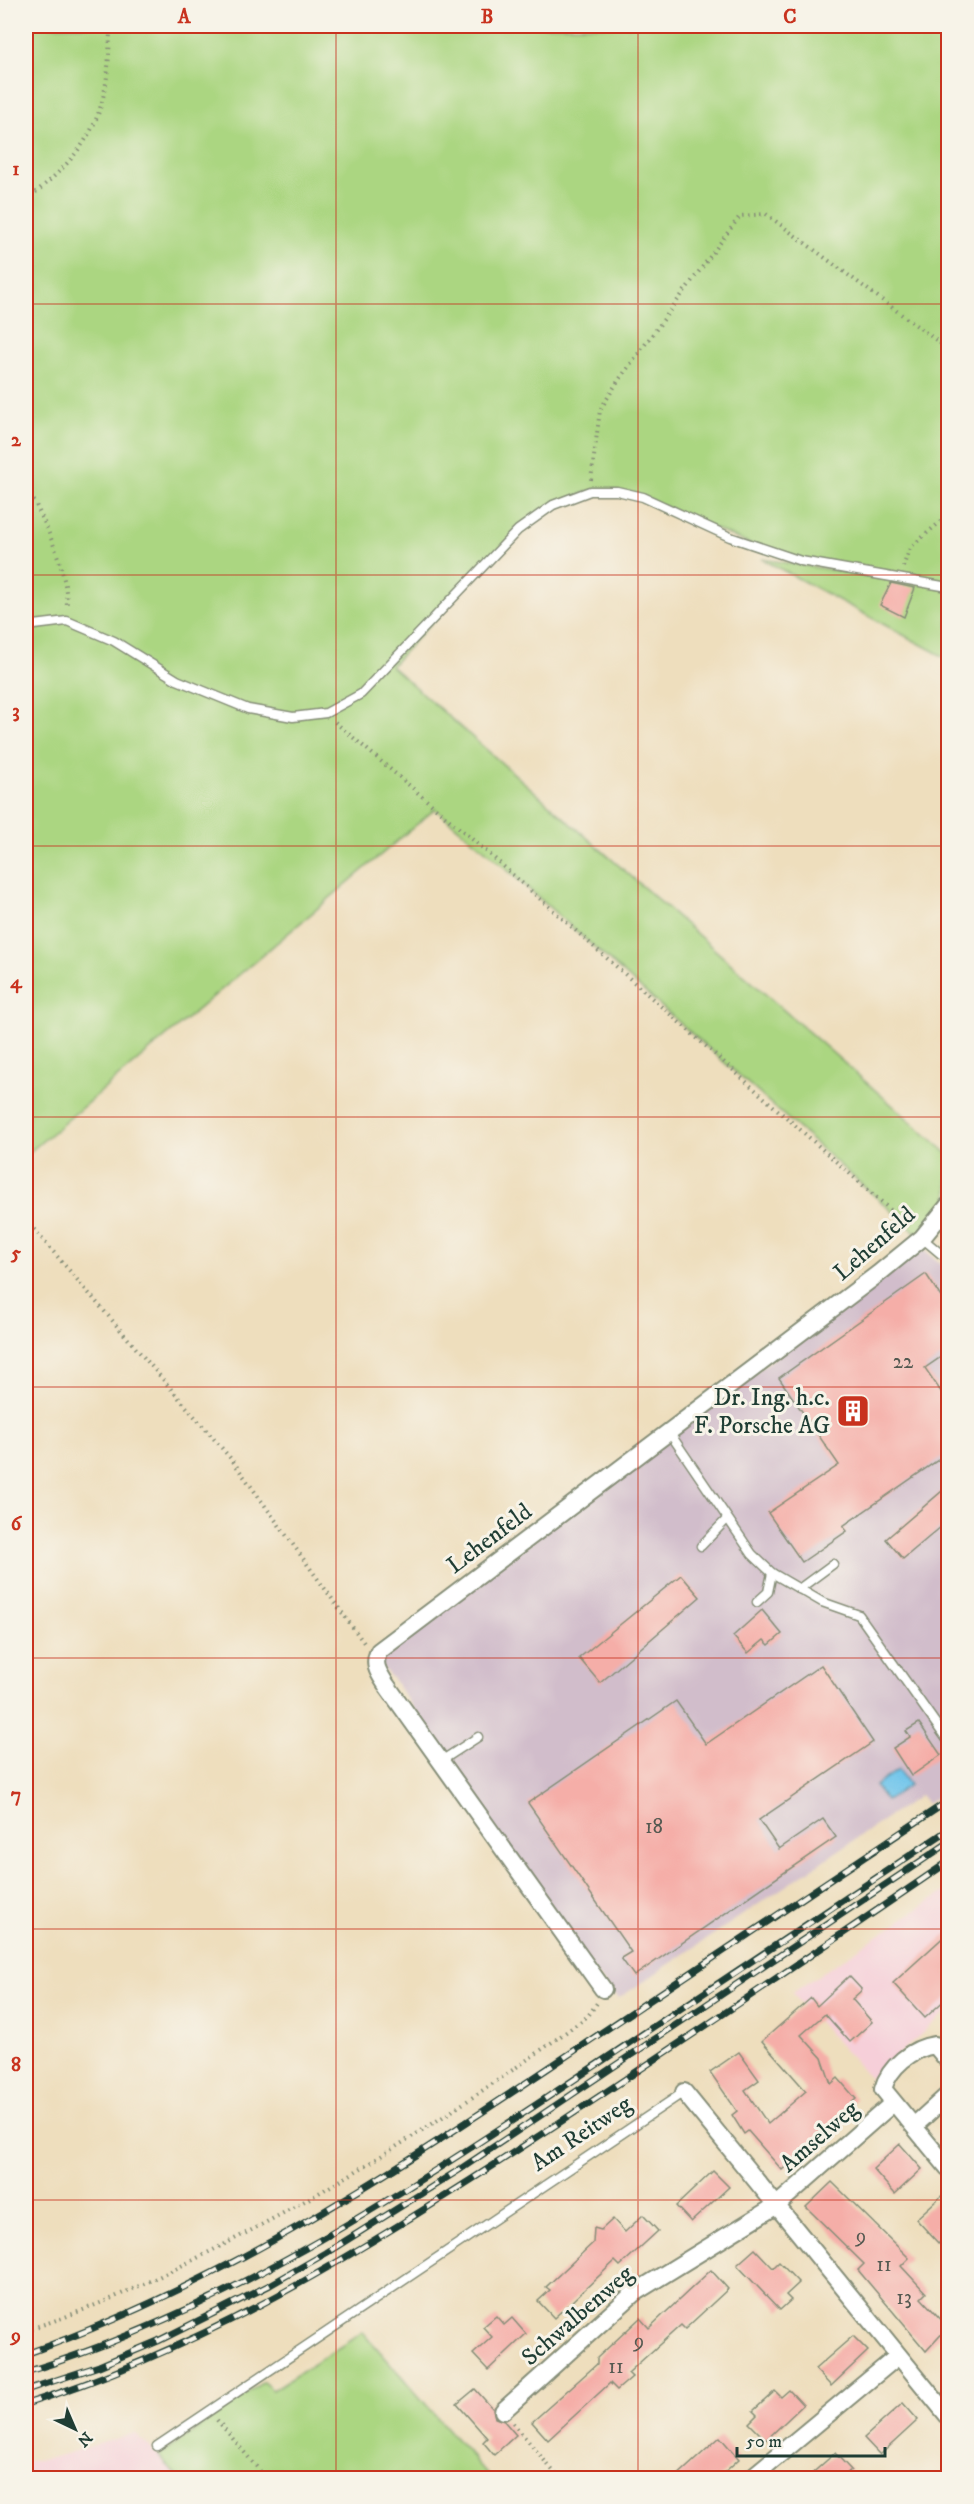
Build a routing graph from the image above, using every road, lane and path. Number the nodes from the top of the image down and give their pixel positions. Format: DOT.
graph roads {
  1 [pos="110,26"];
  2 [pos="26,200"];
  3 [pos="948,349"];
  4 [pos="26,484"];
  5 [pos="590,491"];
  6 [pos="948,515"];
  7 [pos="903,579"];
  8 [pos="948,586"];
  9 [pos="67,621"];
  10 [pos="26,626"];
  11 [pos="326,713"];
  12 [pos="948,1206"];
  13 [pos="26,1220"];
  14 [pos="922,1238"];
  15 [pos="941,1254"];
  16 [pos="669,1432"];
  17 [pos="727,1519"];
  18 [pos="701,1546"];
  19 [pos="832,1564"];
  20 [pos="772,1573"];
  21 [pos="799,1589"];
  22 [pos="757,1602"];
  23 [pos="375,1660"];
  24 [pos="478,1737"];
  25 [pos="948,1741"];
  26 [pos="441,1761"];
  27 [pos="603,1989"];
  28 [pos="948,2061"];
  29 [pos="684,2092"];
  30 [pos="948,2095"];
  31 [pos="893,2103"];
  32 [pos="914,2126"];
  33 [pos="948,2168"];
  34 [pos="777,2205"];
  35 [pos="26,2330"];
  36 [pos="898,2356"];
  37 [pos="209,2410"];
  38 [pos="503,2411"];
  39 [pos="948,2416"];
  40 [pos="157,2446"];
  41 [pos="266,2478"];
  42 [pos="559,2478"];
  43 [pos="751,2478"];
  1 -- 2 [label="path"];
  3 -- 5 [label="path"];
  4 -- 9 [label="path"];
  5 -- 7 [label="lane"];
  5 -- 11 [label="lane"];
  6 -- 7 [label="path"];
  7 -- 8 [label="lane"];
  9 -- 10 [label="lane"];
  9 -- 11 [label="lane"];
  11 -- 14 [label="path"];
  12 -- 14 [label="street, Lehenfeld"];
  13 -- 23 [label="path"];
  14 -- 15 [label="lane"];
  14 -- 16 [label="street, Lehenfeld"];
  16 -- 17 [label="lane"];
  16 -- 23 [label="street, Lehenfeld"];
  17 -- 18 [label="lane"];
  17 -- 20 [label="lane"];
  19 -- 21 [label="lane"];
  20 -- 21 [label="lane"];
  20 -- 22 [label="lane"];
  21 -- 25 [label="lane"];
  23 -- 26 [label="street"];
  24 -- 26 [label="lane"];
  26 -- 27 [label="street"];
  27 -- 35 [label="path"];
  28 -- 31 [label="street, Amselweg"];
  29 -- 34 [label="street, Am Reitweg"];
  29 -- 37 [label="lane, Am Reitweg"];
  30 -- 32 [label="street"];
  31 -- 32 [label="street, Amselweg"];
  31 -- 34 [label="street, Amselweg"];
  32 -- 33 [label="street, Amselweg"];
  34 -- 36 [label="street, Am Reitweg"];
  34 -- 38 [label="street, Schwalbenweg"];
  36 -- 39 [label="street, Am Reitweg"];
  36 -- 43 [label="street"];
  37 -- 40 [label="lane, Am Reitweg"];
  37 -- 41 [label="path"];
  38 -- 42 [label="path"];
}
